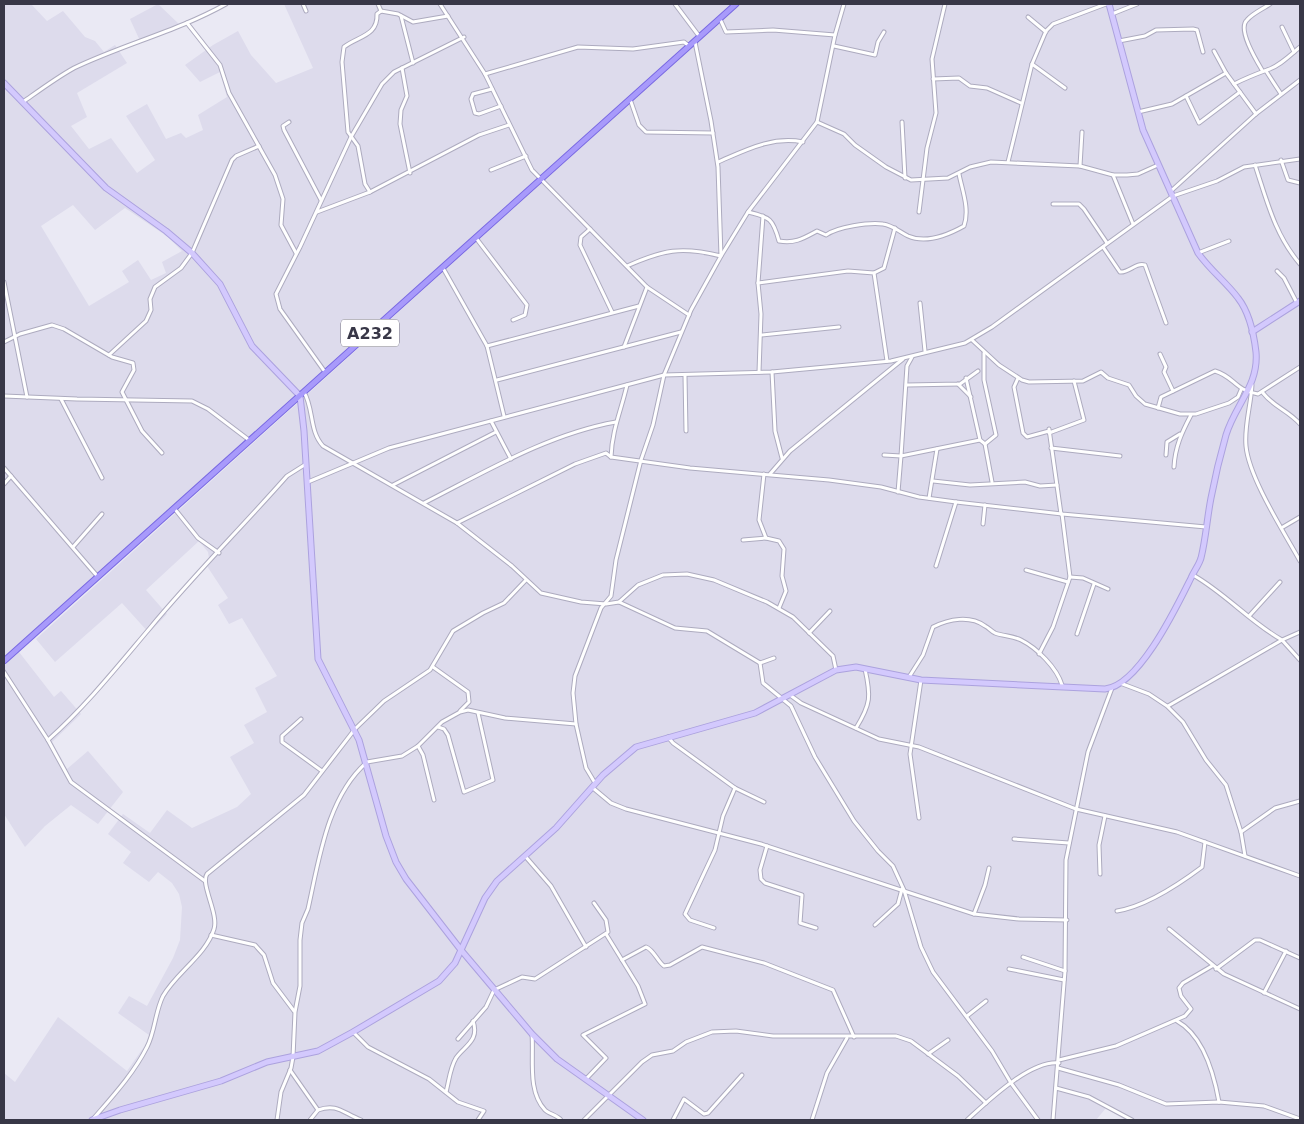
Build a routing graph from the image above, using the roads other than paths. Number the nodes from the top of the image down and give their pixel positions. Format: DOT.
graph roads {
  1 [pos="226,4"];
  2 [pos="303,4"];
  3 [pos="378,4"];
  4 [pos="440,4"];
  5 [pos="675,4"];
  6 [pos="736,4"];
  7 [pos="844,4"];
  8 [pos="945,4"];
  9 [pos="1108,4"];
  10 [pos="1137,4"];
  11 [pos="1270,4"];
  12 [pos="306,11"];
  13 [pos="382,11"];
  14 [pos="1112,14"];
  15 [pos="401,15"];
  16 [pos="448,16"];
  17 [pos="1028,17"];
  18 [pos="720,19"];
  19 [pos="187,23"];
  20 [pos="1282,27"];
  21 [pos="884,32"];
  22 [pos="1046,32"];
  23 [pos="835,35"];
  24 [pos="464,37"];
  25 [pos="700,37"];
  26 [pos="694,41"];
  27 [pos="1118,42"];
  28 [pos="689,46"];
  29 [pos="834,46"];
  30 [pos="1300,47"];
  31 [pos="1214,51"];
  32 [pos="1203,52"];
  33 [pos="1294,52"];
  34 [pos="413,63"];
  35 [pos="1032,64"];
  36 [pos="402,68"];
  37 [pos="1264,70"];
  38 [pos="485,74"];
  39 [pos="1226,74"];
  40 [pos="933,79"];
  41 [pos="1300,80"];
  42 [pos="4,83"];
  43 [pos="1234,84"];
  44 [pos="1065,88"];
  45 [pos="492,89"];
  46 [pos="1240,92"];
  47 [pos="1281,94"];
  48 [pos="1186,96"];
  49 [pos="630,99"];
  50 [pos="23,102"];
  51 [pos="1021,103"];
  52 [pos="501,106"];
  53 [pos="1137,112"];
  54 [pos="1256,114"];
  55 [pos="289,122"];
  56 [pos="817,122"];
  57 [pos="902,122"];
  58 [pos="509,125"];
  59 [pos="1082,132"];
  60 [pos="713,133"];
  61 [pos="351,137"];
  62 [pos="802,142"];
  63 [pos="259,146"];
  64 [pos="526,156"];
  65 [pos="1300,159"];
  66 [pos="1281,160"];
  67 [pos="717,162"];
  68 [pos="1008,162"];
  69 [pos="1158,165"];
  70 [pos="1255,165"];
  71 [pos="1080,166"];
  72 [pos="491,170"];
  73 [pos="410,173"];
  74 [pos="959,174"];
  75 [pos="1114,175"];
  76 [pos="905,178"];
  77 [pos="541,180"];
  78 [pos="923,180"];
  79 [pos="1300,183"];
  80 [pos="370,192"];
  81 [pos="1172,194"];
  82 [pos="321,200"];
  83 [pos="1053,204"];
  84 [pos="316,212"];
  85 [pos="748,212"];
  86 [pos="920,212"];
  87 [pos="762,215"];
  88 [pos="1133,224"];
  89 [pos="895,228"];
  90 [pos="590,229"];
  91 [pos="475,237"];
  92 [pos="1229,241"];
  93 [pos="1108,243"];
  94 [pos="1103,247"];
  95 [pos="296,252"];
  96 [pos="192,253"];
  97 [pos="1198,253"];
  98 [pos="721,256"];
  99 [pos="1300,264"];
  100 [pos="627,266"];
  101 [pos="442,267"];
  102 [pos="1277,271"];
  103 [pos="874,273"];
  104 [pos="4,282"];
  105 [pos="758,283"];
  106 [pos="647,287"];
  107 [pos="1299,302"];
  108 [pos="920,303"];
  109 [pos="639,306"];
  110 [pos="612,312"];
  111 [pos="689,315"];
  112 [pos="512,320"];
  113 [pos="1166,323"];
  114 [pos="840,327"];
  115 [pos="681,332"];
  116 [pos="1252,332"];
  117 [pos="761,335"];
  118 [pos="13,337"];
  119 [pos="972,340"];
  120 [pos="4,342"];
  121 [pos="487,346"];
  122 [pos="624,347"];
  123 [pos="925,351"];
  124 [pos="984,352"];
  125 [pos="1160,354"];
  126 [pos="109,355"];
  127 [pos="912,356"];
  128 [pos="903,359"];
  129 [pos="887,361"];
  130 [pos="1300,367"];
  131 [pos="978,371"];
  132 [pos="759,372"];
  133 [pos="772,372"];
  134 [pos="326,373"];
  135 [pos="664,375"];
  136 [pos="685,376"];
  137 [pos="966,378"];
  138 [pos="1018,378"];
  139 [pos="497,380"];
  140 [pos="1074,381"];
  141 [pos="958,384"];
  142 [pos="627,385"];
  143 [pos="906,385"];
  144 [pos="1241,390"];
  145 [pos="1172,391"];
  146 [pos="304,392"];
  147 [pos="1250,393"];
  148 [pos="1263,393"];
  149 [pos="4,396"];
  150 [pos="27,396"];
  151 [pos="300,396"];
  152 [pos="60,398"];
  153 [pos="972,398"];
  154 [pos="125,400"];
  155 [pos="1158,408"];
  156 [pos="1191,415"];
  157 [pos="504,416"];
  158 [pos="491,421"];
  159 [pos="616,422"];
  160 [pos="1300,424"];
  161 [pos="686,431"];
  162 [pos="1049,431"];
  163 [pos="496,432"];
  164 [pos="1181,434"];
  165 [pos="249,440"];
  166 [pos="980,440"];
  167 [pos="985,444"];
  168 [pos="1051,448"];
  169 [pos="937,449"];
  170 [pos="162,452"];
  171 [pos="884,455"];
  172 [pos="1166,455"];
  173 [pos="901,456"];
  174 [pos="1120,456"];
  175 [pos="611,457"];
  176 [pos="782,458"];
  177 [pos="511,459"];
  178 [pos="641,460"];
  179 [pos="350,463"];
  180 [pos="306,464"];
  181 [pos="1174,467"];
  182 [pos="4,468"];
  183 [pos="764,474"];
  184 [pos="770,474"];
  185 [pos="12,476"];
  186 [pos="102,478"];
  187 [pos="933,481"];
  188 [pos="308,482"];
  189 [pos="992,482"];
  190 [pos="4,484"];
  191 [pos="393,485"];
  192 [pos="1057,485"];
  193 [pos="898,492"];
  194 [pos="929,498"];
  195 [pos="956,502"];
  196 [pos="424,503"];
  197 [pos="985,505"];
  198 [pos="174,508"];
  199 [pos="102,514"];
  200 [pos="1061,514"];
  201 [pos="1300,517"];
  202 [pos="457,523"];
  203 [pos="983,524"];
  204 [pos="1206,527"];
  205 [pos="1283,528"];
  206 [pos="766,538"];
  207 [pos="743,540"];
  208 [pos="73,547"];
  209 [pos="219,553"];
  210 [pos="1300,561"];
  211 [pos="936,566"];
  212 [pos="1026,570"];
  213 [pos="1192,575"];
  214 [pos="99,577"];
  215 [pos="1070,577"];
  216 [pos="526,580"];
  217 [pos="1068,582"];
  218 [pos="1280,582"];
  219 [pos="1094,584"];
  220 [pos="1108,589"];
  221 [pos="619,602"];
  222 [pos="606,604"];
  223 [pos="779,608"];
  224 [pos="830,611"];
  225 [pos="1250,616"];
  226 [pos="1300,632"];
  227 [pos="809,633"];
  228 [pos="1078,634"];
  229 [pos="1282,640"];
  230 [pos="1039,654"];
  231 [pos="774,658"];
  232 [pos="1300,660"];
  233 [pos="4,661"];
  234 [pos="760,664"];
  235 [pos="433,667"];
  236 [pos="864,669"];
  237 [pos="836,670"];
  238 [pos="4,672"];
  239 [pos="909,678"];
  240 [pos="921,680"];
  241 [pos="1120,683"];
  242 [pos="1062,685"];
  243 [pos="1112,688"];
  244 [pos="790,694"];
  245 [pos="783,698"];
  246 [pos="1167,706"];
  247 [pos="460,712"];
  248 [pos="478,713"];
  249 [pos="301,719"];
  250 [pos="576,724"];
  251 [pos="438,727"];
  252 [pos="856,728"];
  253 [pos="355,729"];
  254 [pos="668,737"];
  255 [pos="48,740"];
  256 [pos="910,745"];
  257 [pos="418,746"];
  258 [pos="367,762"];
  259 [pos="322,771"];
  260 [pos="594,786"];
  261 [pos="735,788"];
  262 [pos="434,800"];
  263 [pos="1300,801"];
  264 [pos="764,802"];
  265 [pos="1076,809"];
  266 [pos="1105,816"];
  267 [pos="919,818"];
  268 [pos="1241,832"];
  269 [pos="719,834"];
  270 [pos="1014,839"];
  271 [pos="1068,842"];
  272 [pos="1205,842"];
  273 [pos="767,846"];
  274 [pos="525,855"];
  275 [pos="1246,856"];
  276 [pos="989,868"];
  277 [pos="1100,874"];
  278 [pos="1300,876"];
  279 [pos="205,881"];
  280 [pos="903,889"];
  281 [pos="594,903"];
  282 [pos="1118,911"];
  283 [pos="974,914"];
  284 [pos="1067,920"];
  285 [pos="875,926"];
  286 [pos="714,928"];
  287 [pos="816,928"];
  288 [pos="1169,930"];
  289 [pos="606,934"];
  290 [pos="211,935"];
  291 [pos="586,947"];
  292 [pos="461,950"];
  293 [pos="1286,951"];
  294 [pos="1023,957"];
  295 [pos="1300,958"];
  296 [pos="622,960"];
  297 [pos="1214,967"];
  298 [pos="1009,969"];
  299 [pos="1065,971"];
  300 [pos="1064,980"];
  301 [pos="494,990"];
  302 [pos="1264,993"];
  303 [pos="986,1001"];
  304 [pos="1300,1009"];
  305 [pos="295,1012"];
  306 [pos="967,1016"];
  307 [pos="473,1021"];
  308 [pos="1176,1021"];
  309 [pos="353,1032"];
  310 [pos="532,1034"];
  311 [pos="848,1037"];
  312 [pos="854,1037"];
  313 [pos="458,1039"];
  314 [pos="948,1040"];
  315 [pos="928,1054"];
  316 [pos="293,1057"];
  317 [pos="1059,1061"];
  318 [pos="1058,1068"];
  319 [pos="290,1070"];
  320 [pos="742,1075"];
  321 [pos="585,1080"];
  322 [pos="1011,1083"];
  323 [pos="1056,1088"];
  324 [pos="446,1093"];
  325 [pos="609,1097"];
  326 [pos="1219,1102"];
  327 [pos="986,1103"];
  328 [pos="318,1110"];
  329 [pos="92,1120"];
  330 [pos="277,1120"];
  331 [pos="310,1120"];
  332 [pos="361,1120"];
  333 [pos="478,1120"];
  334 [pos="561,1120"];
  335 [pos="584,1120"];
  336 [pos="643,1120"];
  337 [pos="673,1120"];
  338 [pos="812,1120"];
  339 [pos="967,1120"];
  340 [pos="1038,1120"];
  341 [pos="1053,1120"];
  342 [pos="1132,1120"];
  343 [pos="1300,1120"];
  1 -- 19 [label="street"];
  2 -- 12 [label="street"];
  3 -- 13 [label="street"];
  4 -- 16 [label="street"];
  5 -- 25 [label="street"];
  6 -- 18 [label="main road, A232"];
  7 -- 23 [label="street"];
  8 -- 40 [label="street"];
  9 -- 14 [label="street"];
  9 -- 22 [label="street"];
  10 -- 14 [label="street"];
  11 -- 37 [label="street"];
  13 -- 15 [label="street"];
  13 -- 61 [label="street"];
  14 -- 27 [label="street"];
  15 -- 16 [label="street"];
  15 -- 34 [label="street"];
  16 -- 24 [label="street"];
  17 -- 22 [label="street"];
  18 -- 23 [label="street"];
  18 -- 25 [label="main road, A232"];
  19 -- 50 [label="street"];
  19 -- 63 [label="street"];
  20 -- 33 [label="street"];
  21 -- 29 [label="street"];
  22 -- 35 [label="street"];
  23 -- 29 [label="street"];
  24 -- 34 [label="street"];
  24 -- 38 [label="street"];
  25 -- 26 [label="main road, A232"];
  26 -- 28 [label="main road, A232"];
  26 -- 60 [label="street"];
  27 -- 32 [label="street"];
  27 -- 53 [label="street"];
  28 -- 38 [label="street"];
  28 -- 49 [label="main road, A232"];
  29 -- 56 [label="street"];
  30 -- 33 [label="street"];
  31 -- 39 [label="street"];
  33 -- 37 [label="street"];
  34 -- 36 [label="street"];
  35 -- 44 [label="street"];
  35 -- 51 [label="street"];
  36 -- 61 [label="street"];
  36 -- 73 [label="street"];
  37 -- 43 [label="street"];
  37 -- 47 [label="street"];
  38 -- 45 [label="street"];
  39 -- 43 [label="street"];
  39 -- 48 [label="street"];
  40 -- 51 [label="street"];
  40 -- 78 [label="street"];
  41 -- 47 [label="street"];
  42 -- 50 [label="street"];
  43 -- 46 [label="street"];
  45 -- 52 [label="street"];
  45 -- 52 [label="street"];
  46 -- 48 [label="street"];
  46 -- 54 [label="street"];
  47 -- 54 [label="street"];
  48 -- 53 [label="street"];
  49 -- 60 [label="street"];
  49 -- 77 [label="main road, A232"];
  50 -- 96 [label="street"];
  51 -- 68 [label="street"];
  52 -- 58 [label="street"];
  53 -- 69 [label="street"];
  54 -- 81 [label="street"];
  55 -- 82 [label="street"];
  56 -- 62 [label="street"];
  56 -- 76 [label="street"];
  57 -- 76 [label="street"];
  58 -- 64 [label="street"];
  58 -- 73 [label="street"];
  59 -- 71 [label="street"];
  60 -- 67 [label="street"];
  61 -- 80 [label="street"];
  61 -- 82 [label="street"];
  62 -- 67 [label="street"];
  62 -- 85 [label="street"];
  63 -- 95 [label="street"];
  63 -- 96 [label="street"];
  64 -- 72 [label="street"];
  64 -- 77 [label="street"];
  65 -- 66 [label="street"];
  66 -- 70 [label="street"];
  66 -- 79 [label="street"];
  67 -- 98 [label="street"];
  68 -- 71 [label="street"];
  68 -- 74 [label="street"];
  69 -- 75 [label="street"];
  69 -- 81 [label="street"];
  70 -- 81 [label="street"];
  70 -- 99 [label="street"];
  71 -- 75 [label="street"];
  73 -- 80 [label="street"];
  74 -- 78 [label="street"];
  74 -- 89 [label="street"];
  75 -- 88 [label="street"];
  76 -- 78 [label="street"];
  77 -- 90 [label="street"];
  77 -- 91 [label="main road, A232"];
  78 -- 86 [label="street"];
  80 -- 84 [label="street"];
  81 -- 88 [label="street"];
  81 -- 97 [label="street"];
  82 -- 84 [label="street"];
  83 -- 93 [label="street"];
  84 -- 95 [label="street"];
  85 -- 87 [label="street"];
  85 -- 98 [label="street"];
  87 -- 89 [label="street"];
  87 -- 105 [label="street"];
  88 -- 93 [label="street"];
  89 -- 103 [label="street"];
  90 -- 100 [label="street"];
  90 -- 110 [label="street"];
  91 -- 101 [label="main road, A232"];
  91 -- 112 [label="street"];
  92 -- 97 [label="street"];
  93 -- 94 [label="street"];
  94 -- 113 [label="street"];
  94 -- 119 [label="street"];
  95 -- 134 [label="street"];
  96 -- 126 [label="street"];
  96 -- 151 [label="street"];
  97 -- 116 [label="street"];
  98 -- 100 [label="street"];
  98 -- 111 [label="street"];
  100 -- 106 [label="street"];
  101 -- 121 [label="street"];
  101 -- 134 [label="main road, A232"];
  102 -- 107 [label="street"];
  103 -- 105 [label="street"];
  103 -- 129 [label="street"];
  104 -- 118 [label="street"];
  105 -- 117 [label="street"];
  106 -- 109 [label="street"];
  106 -- 111 [label="street"];
  107 -- 116 [label="street"];
  108 -- 123 [label="street"];
  109 -- 110 [label="street"];
  109 -- 122 [label="street"];
  110 -- 121 [label="street"];
  111 -- 115 [label="street"];
  114 -- 117 [label="street"];
  115 -- 122 [label="street"];
  115 -- 135 [label="street"];
  116 -- 147 [label="street"];
  117 -- 132 [label="street"];
  118 -- 120 [label="street"];
  118 -- 126 [label="street"];
  118 -- 150 [label="street"];
  119 -- 123 [label="street"];
  119 -- 124 [label="street"];
  121 -- 139 [label="street"];
  122 -- 139 [label="street"];
  123 -- 127 [label="street"];
  124 -- 138 [label="street"];
  124 -- 167 [label="street"];
  125 -- 145 [label="street"];
  126 -- 154 [label="street"];
  127 -- 128 [label="street"];
  127 -- 143 [label="street"];
  128 -- 129 [label="street"];
  128 -- 176 [label="street"];
  129 -- 133 [label="street"];
  130 -- 148 [label="street"];
  131 -- 137 [label="street"];
  132 -- 133 [label="street"];
  132 -- 136 [label="street"];
  133 -- 176 [label="street"];
  134 -- 146 [label="main road, A232"];
  135 -- 136 [label="street"];
  135 -- 142 [label="street"];
  135 -- 178 [label="street"];
  136 -- 161 [label="street"];
  137 -- 141 [label="street"];
  137 -- 153 [label="street"];
  138 -- 140 [label="street"];
  138 -- 162 [label="street"];
  139 -- 157 [label="street"];
  140 -- 155 [label="street"];
  140 -- 162 [label="street"];
  141 -- 143 [label="street"];
  141 -- 153 [label="street"];
  142 -- 157 [label="street"];
  142 -- 159 [label="street"];
  143 -- 173 [label="street"];
  144 -- 145 [label="street"];
  144 -- 147 [label="street"];
  144 -- 156 [label="street"];
  145 -- 155 [label="street"];
  146 -- 151 [label="main road, A232"];
  146 -- 179 [label="street"];
  147 -- 148 [label="street"];
  147 -- 204 [label="street"];
  147 -- 205 [label="street"];
  148 -- 160 [label="street"];
  149 -- 150 [label="street"];
  150 -- 152 [label="street"];
  151 -- 165 [label="main road, A232"];
  151 -- 180 [label="street"];
  152 -- 154 [label="street"];
  152 -- 186 [label="street"];
  153 -- 166 [label="street"];
  154 -- 165 [label="street"];
  154 -- 170 [label="street"];
  155 -- 156 [label="street"];
  156 -- 164 [label="street"];
  157 -- 158 [label="street"];
  158 -- 163 [label="street"];
  158 -- 179 [label="street"];
  159 -- 175 [label="street"];
  159 -- 177 [label="street"];
  162 -- 168 [label="street"];
  163 -- 177 [label="street"];
  163 -- 191 [label="street"];
  164 -- 172 [label="street"];
  164 -- 181 [label="street"];
  165 -- 198 [label="main road, A232"];
  166 -- 167 [label="street"];
  166 -- 169 [label="street"];
  167 -- 189 [label="street"];
  168 -- 174 [label="street"];
  168 -- 192 [label="street"];
  169 -- 173 [label="street"];
  169 -- 187 [label="street"];
  171 -- 173 [label="street"];
  173 -- 193 [label="street"];
  175 -- 178 [label="street"];
  175 -- 202 [label="street"];
  176 -- 184 [label="street"];
  177 -- 196 [label="street"];
  178 -- 183 [label="street"];
  178 -- 222 [label="street"];
  179 -- 188 [label="street"];
  179 -- 191 [label="street"];
  180 -- 188 [label="street"];
  180 -- 209 [label="street"];
  182 -- 185 [label="street"];
  183 -- 184 [label="street"];
  183 -- 206 [label="street"];
  184 -- 193 [label="street"];
  185 -- 190 [label="street"];
  185 -- 208 [label="street"];
  187 -- 189 [label="street"];
  187 -- 194 [label="street"];
  188 -- 253 [label="street"];
  189 -- 192 [label="street"];
  191 -- 196 [label="street"];
  192 -- 200 [label="street"];
  193 -- 194 [label="street"];
  194 -- 195 [label="street"];
  195 -- 197 [label="street"];
  195 -- 211 [label="street"];
  196 -- 202 [label="street"];
  197 -- 200 [label="street"];
  197 -- 203 [label="street"];
  198 -- 209 [label="street"];
  198 -- 214 [label="main road, A232"];
  199 -- 208 [label="street"];
  200 -- 204 [label="street"];
  200 -- 215 [label="street"];
  201 -- 205 [label="street"];
  202 -- 216 [label="street"];
  204 -- 213 [label="street"];
  205 -- 210 [label="street"];
  206 -- 207 [label="street"];
  206 -- 223 [label="street"];
  208 -- 214 [label="street"];
  209 -- 255 [label="street"];
  212 -- 217 [label="street"];
  213 -- 225 [label="street"];
  213 -- 241 [label="street"];
  214 -- 233 [label="main road, A232"];
  215 -- 217 [label="street"];
  215 -- 219 [label="street"];
  216 -- 222 [label="street"];
  216 -- 235 [label="street"];
  217 -- 230 [label="street"];
  218 -- 225 [label="street"];
  219 -- 220 [label="street"];
  219 -- 228 [label="street"];
  221 -- 222 [label="street"];
  221 -- 223 [label="street"];
  221 -- 234 [label="street"];
  222 -- 250 [label="street"];
  223 -- 227 [label="street"];
  224 -- 227 [label="street"];
  225 -- 229 [label="street"];
  226 -- 229 [label="street"];
  227 -- 237 [label="street"];
  229 -- 232 [label="street"];
  229 -- 246 [label="street"];
  230 -- 239 [label="street"];
  230 -- 242 [label="street"];
  231 -- 234 [label="street"];
  234 -- 245 [label="street"];
  235 -- 247 [label="street"];
  235 -- 253 [label="street"];
  236 -- 237 [label="street"];
  236 -- 239 [label="street"];
  236 -- 252 [label="street"];
  237 -- 244 [label="street"];
  238 -- 255 [label="street"];
  239 -- 240 [label="street"];
  240 -- 242 [label="street"];
  240 -- 256 [label="street"];
  241 -- 243 [label="street"];
  241 -- 246 [label="street"];
  242 -- 243 [label="street"];
  243 -- 265 [label="street"];
  244 -- 245 [label="street"];
  244 -- 252 [label="street"];
  245 -- 254 [label="street"];
  245 -- 280 [label="street"];
  246 -- 268 [label="street"];
  247 -- 248 [label="street"];
  247 -- 251 [label="street"];
  248 -- 250 [label="street"];
  248 -- 251 [label="street"];
  249 -- 259 [label="street"];
  250 -- 260 [label="street"];
  251 -- 257 [label="street"];
  252 -- 256 [label="street"];
  253 -- 258 [label="street"];
  253 -- 259 [label="street"];
  254 -- 260 [label="street"];
  254 -- 261 [label="street"];
  255 -- 279 [label="street"];
  256 -- 265 [label="street"];
  256 -- 267 [label="street"];
  257 -- 258 [label="street"];
  257 -- 262 [label="street"];
  258 -- 292 [label="street"];
  258 -- 305 [label="street"];
  259 -- 279 [label="street"];
  260 -- 269 [label="street"];
  260 -- 274 [label="street"];
  261 -- 264 [label="street"];
  261 -- 269 [label="street"];
  263 -- 268 [label="street"];
  265 -- 266 [label="street"];
  265 -- 271 [label="street"];
  266 -- 272 [label="street"];
  266 -- 277 [label="street"];
  268 -- 275 [label="street"];
  269 -- 273 [label="street"];
  269 -- 286 [label="street"];
  270 -- 271 [label="street"];
  271 -- 284 [label="street"];
  272 -- 275 [label="street"];
  272 -- 282 [label="street"];
  273 -- 280 [label="street"];
  273 -- 287 [label="street"];
  274 -- 291 [label="street"];
  274 -- 292 [label="street"];
  275 -- 278 [label="street"];
  276 -- 283 [label="street"];
  279 -- 290 [label="street"];
  280 -- 283 [label="street"];
  280 -- 285 [label="street"];
  280 -- 306 [label="street"];
  281 -- 289 [label="street"];
  283 -- 284 [label="street"];
  284 -- 299 [label="street"];
  288 -- 297 [label="street"];
  289 -- 291 [label="street"];
  289 -- 296 [label="street"];
  290 -- 305 [label="street"];
  290 -- 329 [label="street"];
  291 -- 301 [label="street"];
  292 -- 301 [label="street"];
  292 -- 309 [label="street"];
  293 -- 295 [label="street"];
  293 -- 297 [label="street"];
  293 -- 302 [label="street"];
  294 -- 299 [label="street"];
  296 -- 312 [label="street"];
  296 -- 321 [label="street"];
  297 -- 302 [label="street"];
  297 -- 308 [label="street"];
  298 -- 300 [label="street"];
  299 -- 300 [label="street"];
  300 -- 317 [label="street"];
  301 -- 307 [label="street"];
  301 -- 310 [label="street"];
  302 -- 304 [label="street"];
  303 -- 306 [label="street"];
  305 -- 316 [label="street"];
  306 -- 322 [label="street"];
  307 -- 313 [label="street"];
  307 -- 324 [label="street"];
  308 -- 317 [label="street"];
  308 -- 326 [label="street"];
  309 -- 316 [label="street"];
  309 -- 324 [label="street"];
  310 -- 321 [label="street"];
  310 -- 334 [label="street"];
  311 -- 312 [label="street"];
  311 -- 325 [label="street"];
  311 -- 338 [label="street"];
  312 -- 315 [label="street"];
  314 -- 315 [label="street"];
  315 -- 327 [label="street"];
  316 -- 319 [label="street"];
  316 -- 329 [label="street"];
  317 -- 318 [label="street"];
  317 -- 322 [label="street"];
  318 -- 323 [label="street"];
  318 -- 326 [label="street"];
  319 -- 328 [label="street"];
  319 -- 330 [label="street"];
  320 -- 337 [label="street"];
  321 -- 325 [label="street"];
  322 -- 327 [label="street"];
  322 -- 340 [label="street"];
  323 -- 341 [label="street"];
  323 -- 342 [label="street"];
  324 -- 333 [label="street"];
  325 -- 335 [label="street"];
  325 -- 336 [label="street"];
  326 -- 343 [label="street"];
  327 -- 339 [label="street"];
  328 -- 331 [label="street"];
  328 -- 332 [label="street"];
}
